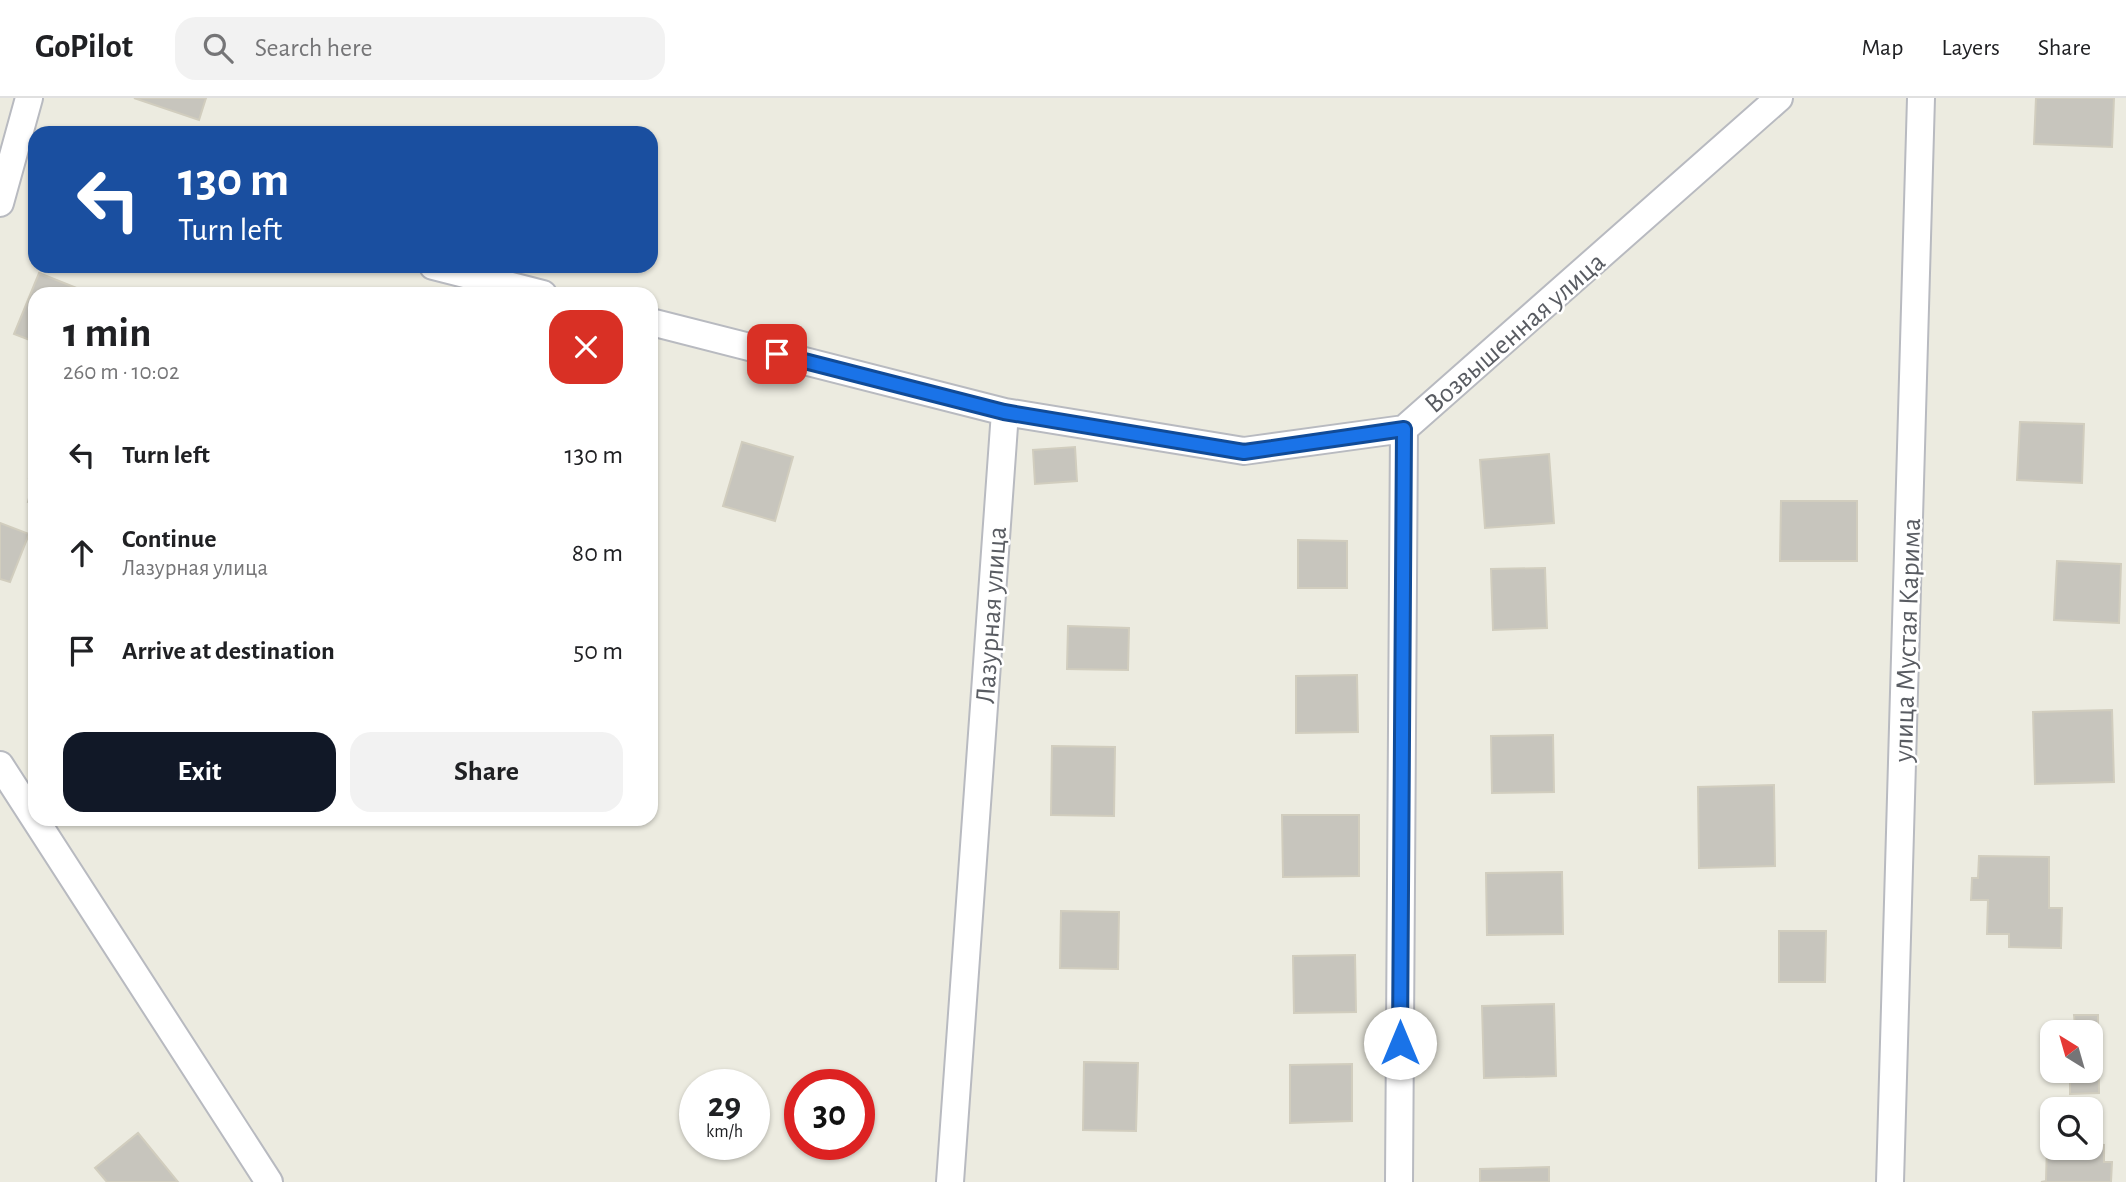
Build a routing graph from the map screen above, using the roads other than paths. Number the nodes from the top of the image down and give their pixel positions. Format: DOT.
graph roads {
  1 [pos="29,98"];
  2 [pos="1779,98"];
  3 [pos="1921,98"];
  4 [pos="24,161"];
  5 [pos="0,203"];
  6 [pos="460,273"];
  7 [pos="516,287"];
  8 [pos="658,324"];
  9 [pos="1004,412"];
  10 [pos="1404,429"];
  11 [pos="0,765"];
  12 [pos="28,808"];
  13 [pos="39,826"];
  14 [pos="269,1182"];
  15 [pos="950,1182"];
  16 [pos="1399,1182"];
  17 [pos="1890,1182"];
  1 -- 4 [label="street"];
  2 -- 10 [label="street, Возвышенная улица"];
  3 -- 17 [label="street, улица Мустая Карима"];
  4 -- 5 [label="street"];
  6 -- 7 [label="street"];
  8 -- 9 [label="street"];
  9 -- 10 [label="street"];
  9 -- 15 [label="street, Лазурная улица"];
  10 -- 16 [label="street, Возвышенная улица"];
  11 -- 12 [label="street"];
  13 -- 14 [label="street"];
}
